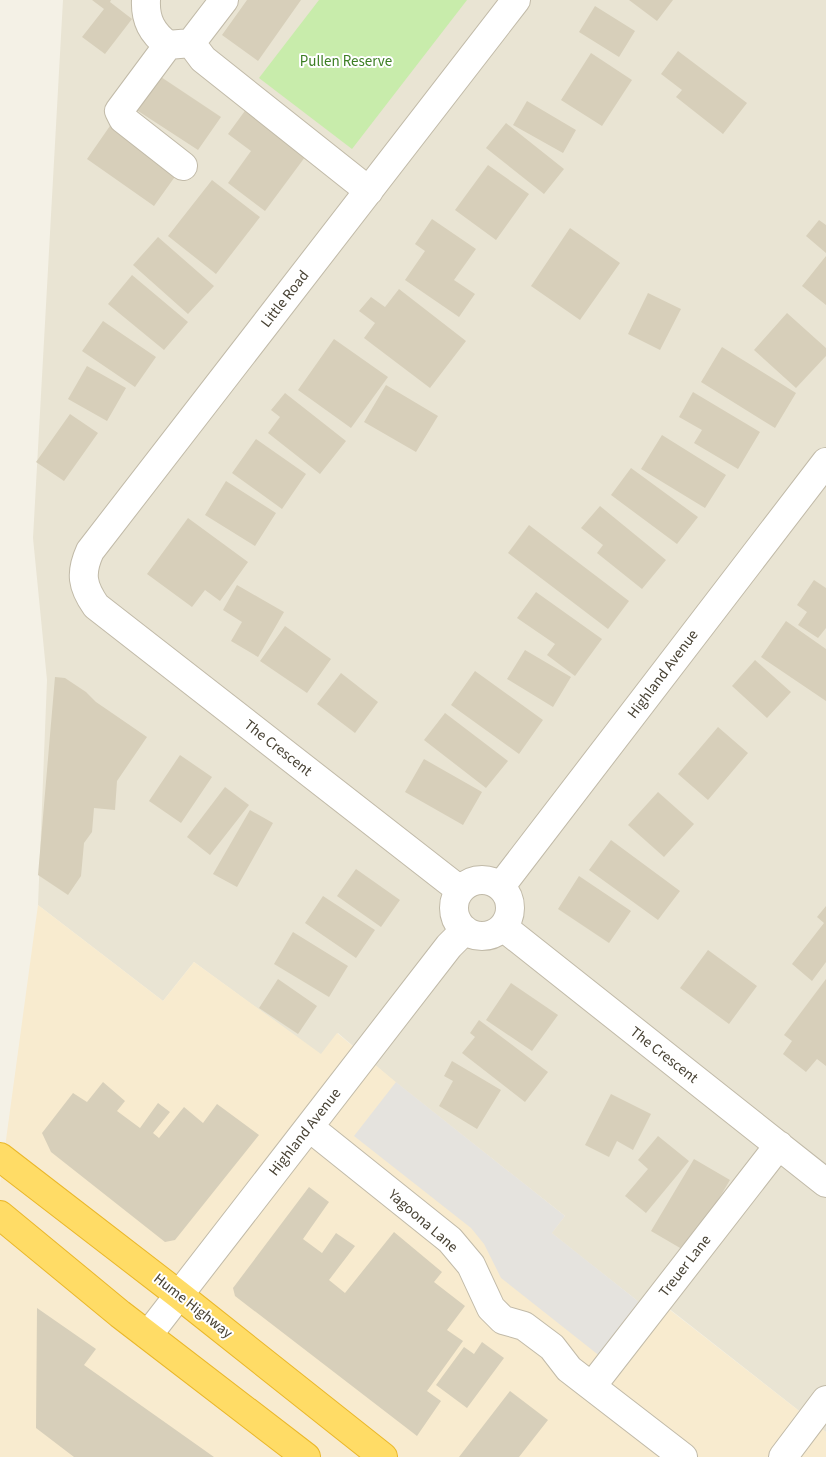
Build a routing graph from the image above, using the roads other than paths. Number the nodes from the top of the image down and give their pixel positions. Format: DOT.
graph roads {
  1 [pos="146,0"];
  2 [pos="224,0"];
  3 [pos="516,0"];
  4 [pos="179,44"];
  5 [pos="183,166"];
  6 [pos="369,191"];
  7 [pos="826,462"];
  8 [pos="96,606"];
  9 [pos="500,886"];
  10 [pos="460,890"];
  11 [pos="503,927"];
  12 [pos="465,930"];
  13 [pos="309,1127"];
  14 [pos="778,1146"];
  15 [pos="0,1157"];
  16 [pos="826,1183"];
  17 [pos="0,1215"];
  18 [pos="179,1294"];
  19 [pos="148,1335"];
  20 [pos="592,1386"];
  21 [pos="826,1400"];
  22 [pos="306,1457"];
  23 [pos="383,1457"];
  24 [pos="683,1457"];
  25 [pos="783,1457"];
  1 -- 4 [label="street"];
  2 -- 4 [label="street"];
  3 -- 6 [label="street, Little Road"];
  4 -- 5 [label="street"];
  4 -- 6 [label="street"];
  6 -- 8 [label="street, Little Road"];
  7 -- 9 [label="street, Highland Avenue"];
  8 -- 10 [label="street, The Crescent"];
  9 -- 10 [label="street"];
  9 -- 11 [label="street"];
  10 -- 12 [label="street"];
  11 -- 12 [label="street"];
  11 -- 14 [label="street, The Crescent"];
  12 -- 13 [label="street, Highland Avenue"];
  13 -- 18 [label="street, Highland Avenue"];
  13 -- 20 [label="street, Yagoona Lane"];
  14 -- 16 [label="street, The Crescent"];
  14 -- 20 [label="street, Treuer Lane"];
  15 -- 18 [label="highway, Hume Highway"];
  17 -- 19 [label="highway"];
  18 -- 19 [label="street, Highland Avenue"];
  18 -- 23 [label="highway, Hume Highway"];
  19 -- 22 [label="highway"];
  20 -- 24 [label="street, Yagoona Lane"];
  21 -- 25 [label="street"];
}
